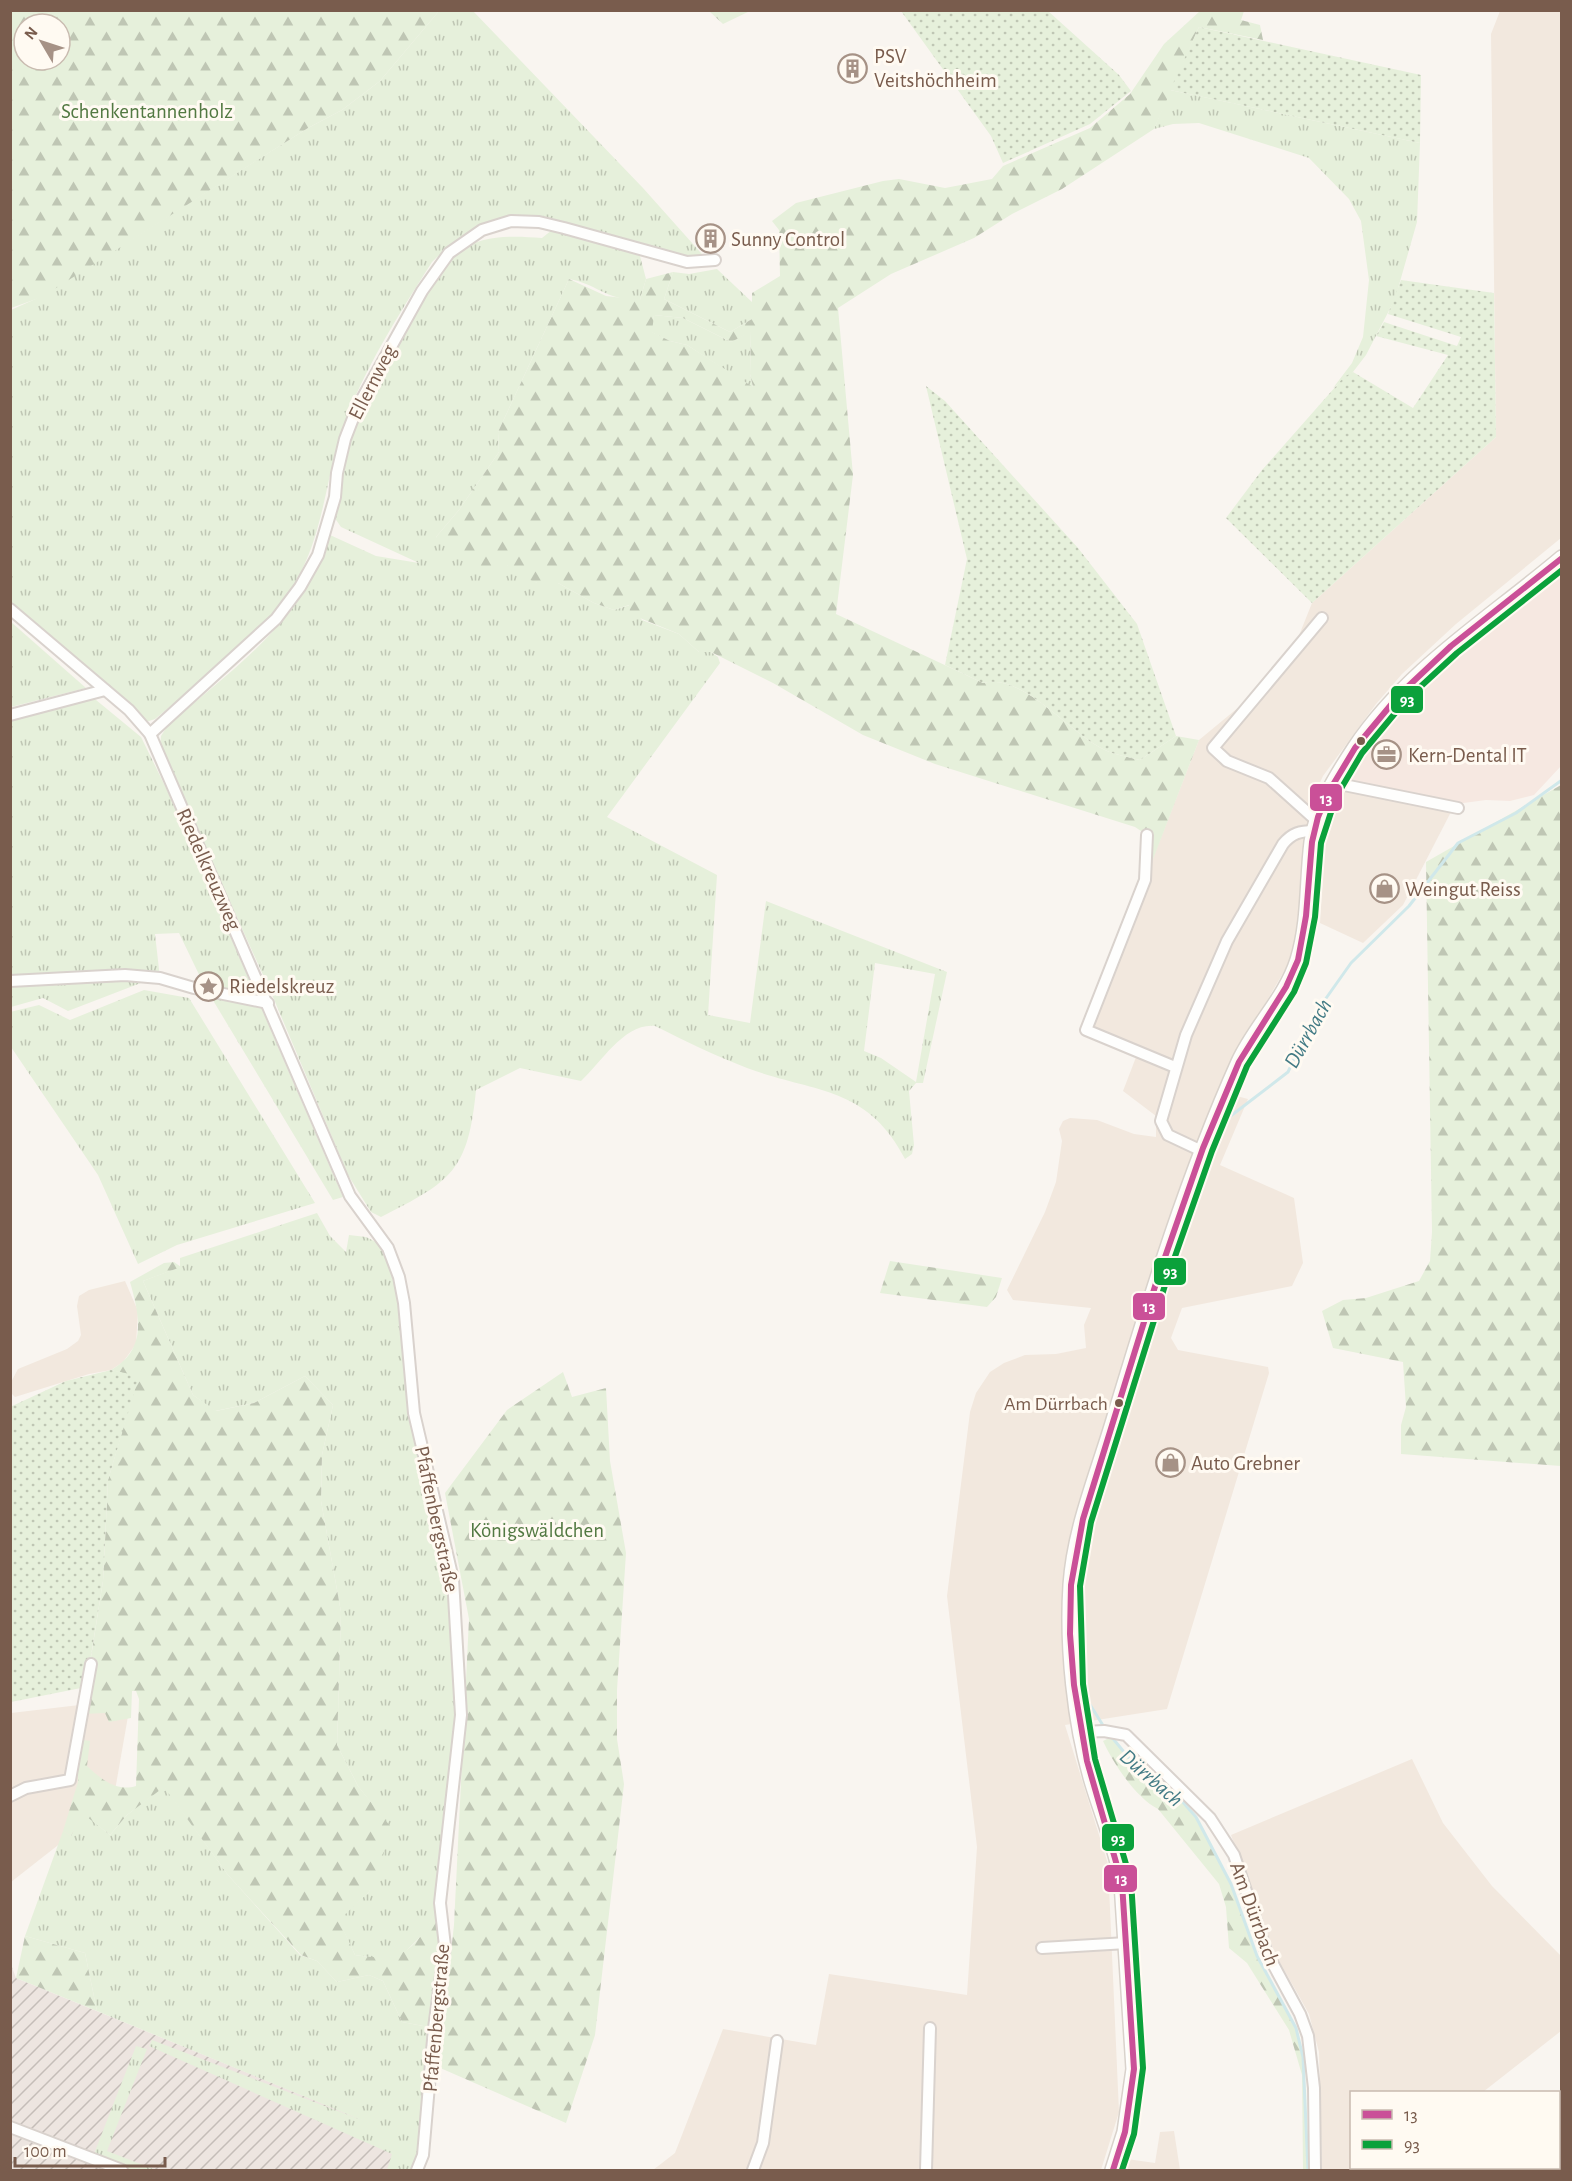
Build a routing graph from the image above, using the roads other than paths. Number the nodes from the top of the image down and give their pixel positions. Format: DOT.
graph roads {
  1 [pos="715,260"];
  2 [pos="1562,558"];
  3 [pos="10,609"];
  4 [pos="1323,618"];
  5 [pos="105,690"];
  6 [pos="10,715"];
  7 [pos="150,734"];
  8 [pos="1334,783"];
  9 [pos="1458,808"];
  10 [pos="1315,826"];
  11 [pos="1147,835"];
  12 [pos="10,981"];
  13 [pos="268,1003"];
  14 [pos="1175,1067"];
  15 [pos="1202,1150"];
  16 [pos="91,1664"];
  17 [pos="1082,1732"];
  18 [pos="10,1796"];
  19 [pos="1127,1943"];
  20 [pos="1042,1948"];
  21 [pos="930,2028"];
  22 [pos="777,2041"];
  23 [pos="10,2127"];
  24 [pos="117,2170"];
  25 [pos="417,2170"];
  26 [pos="753,2170"];
  27 [pos="926,2170"];
  28 [pos="1113,2170"];
  29 [pos="1315,2170"];
  1 -- 7 [label="street, Ellernweg"];
  2 -- 8 [label="street"];
  3 -- 5 [label="street"];
  4 -- 10 [label="street"];
  5 -- 6 [label="street"];
  5 -- 7 [label="street, Riedelkreuzweg"];
  7 -- 13 [label="street, Riedelkreuzweg"];
  8 -- 9 [label="street"];
  8 -- 10 [label="street"];
  10 -- 14 [label="street"];
  10 -- 15 [label="street"];
  11 -- 14 [label="street"];
  12 -- 13 [label="street"];
  13 -- 25 [label="street, Pfaffenbergstraße"];
  14 -- 15 [label="street"];
  15 -- 17 [label="street"];
  16 -- 18 [label="street"];
  17 -- 19 [label="street"];
  17 -- 29 [label="street, Am Dürrbach"];
  19 -- 20 [label="street"];
  19 -- 28 [label="street"];
  21 -- 27 [label="street"];
  22 -- 26 [label="street"];
  23 -- 24 [label="street"];
}
